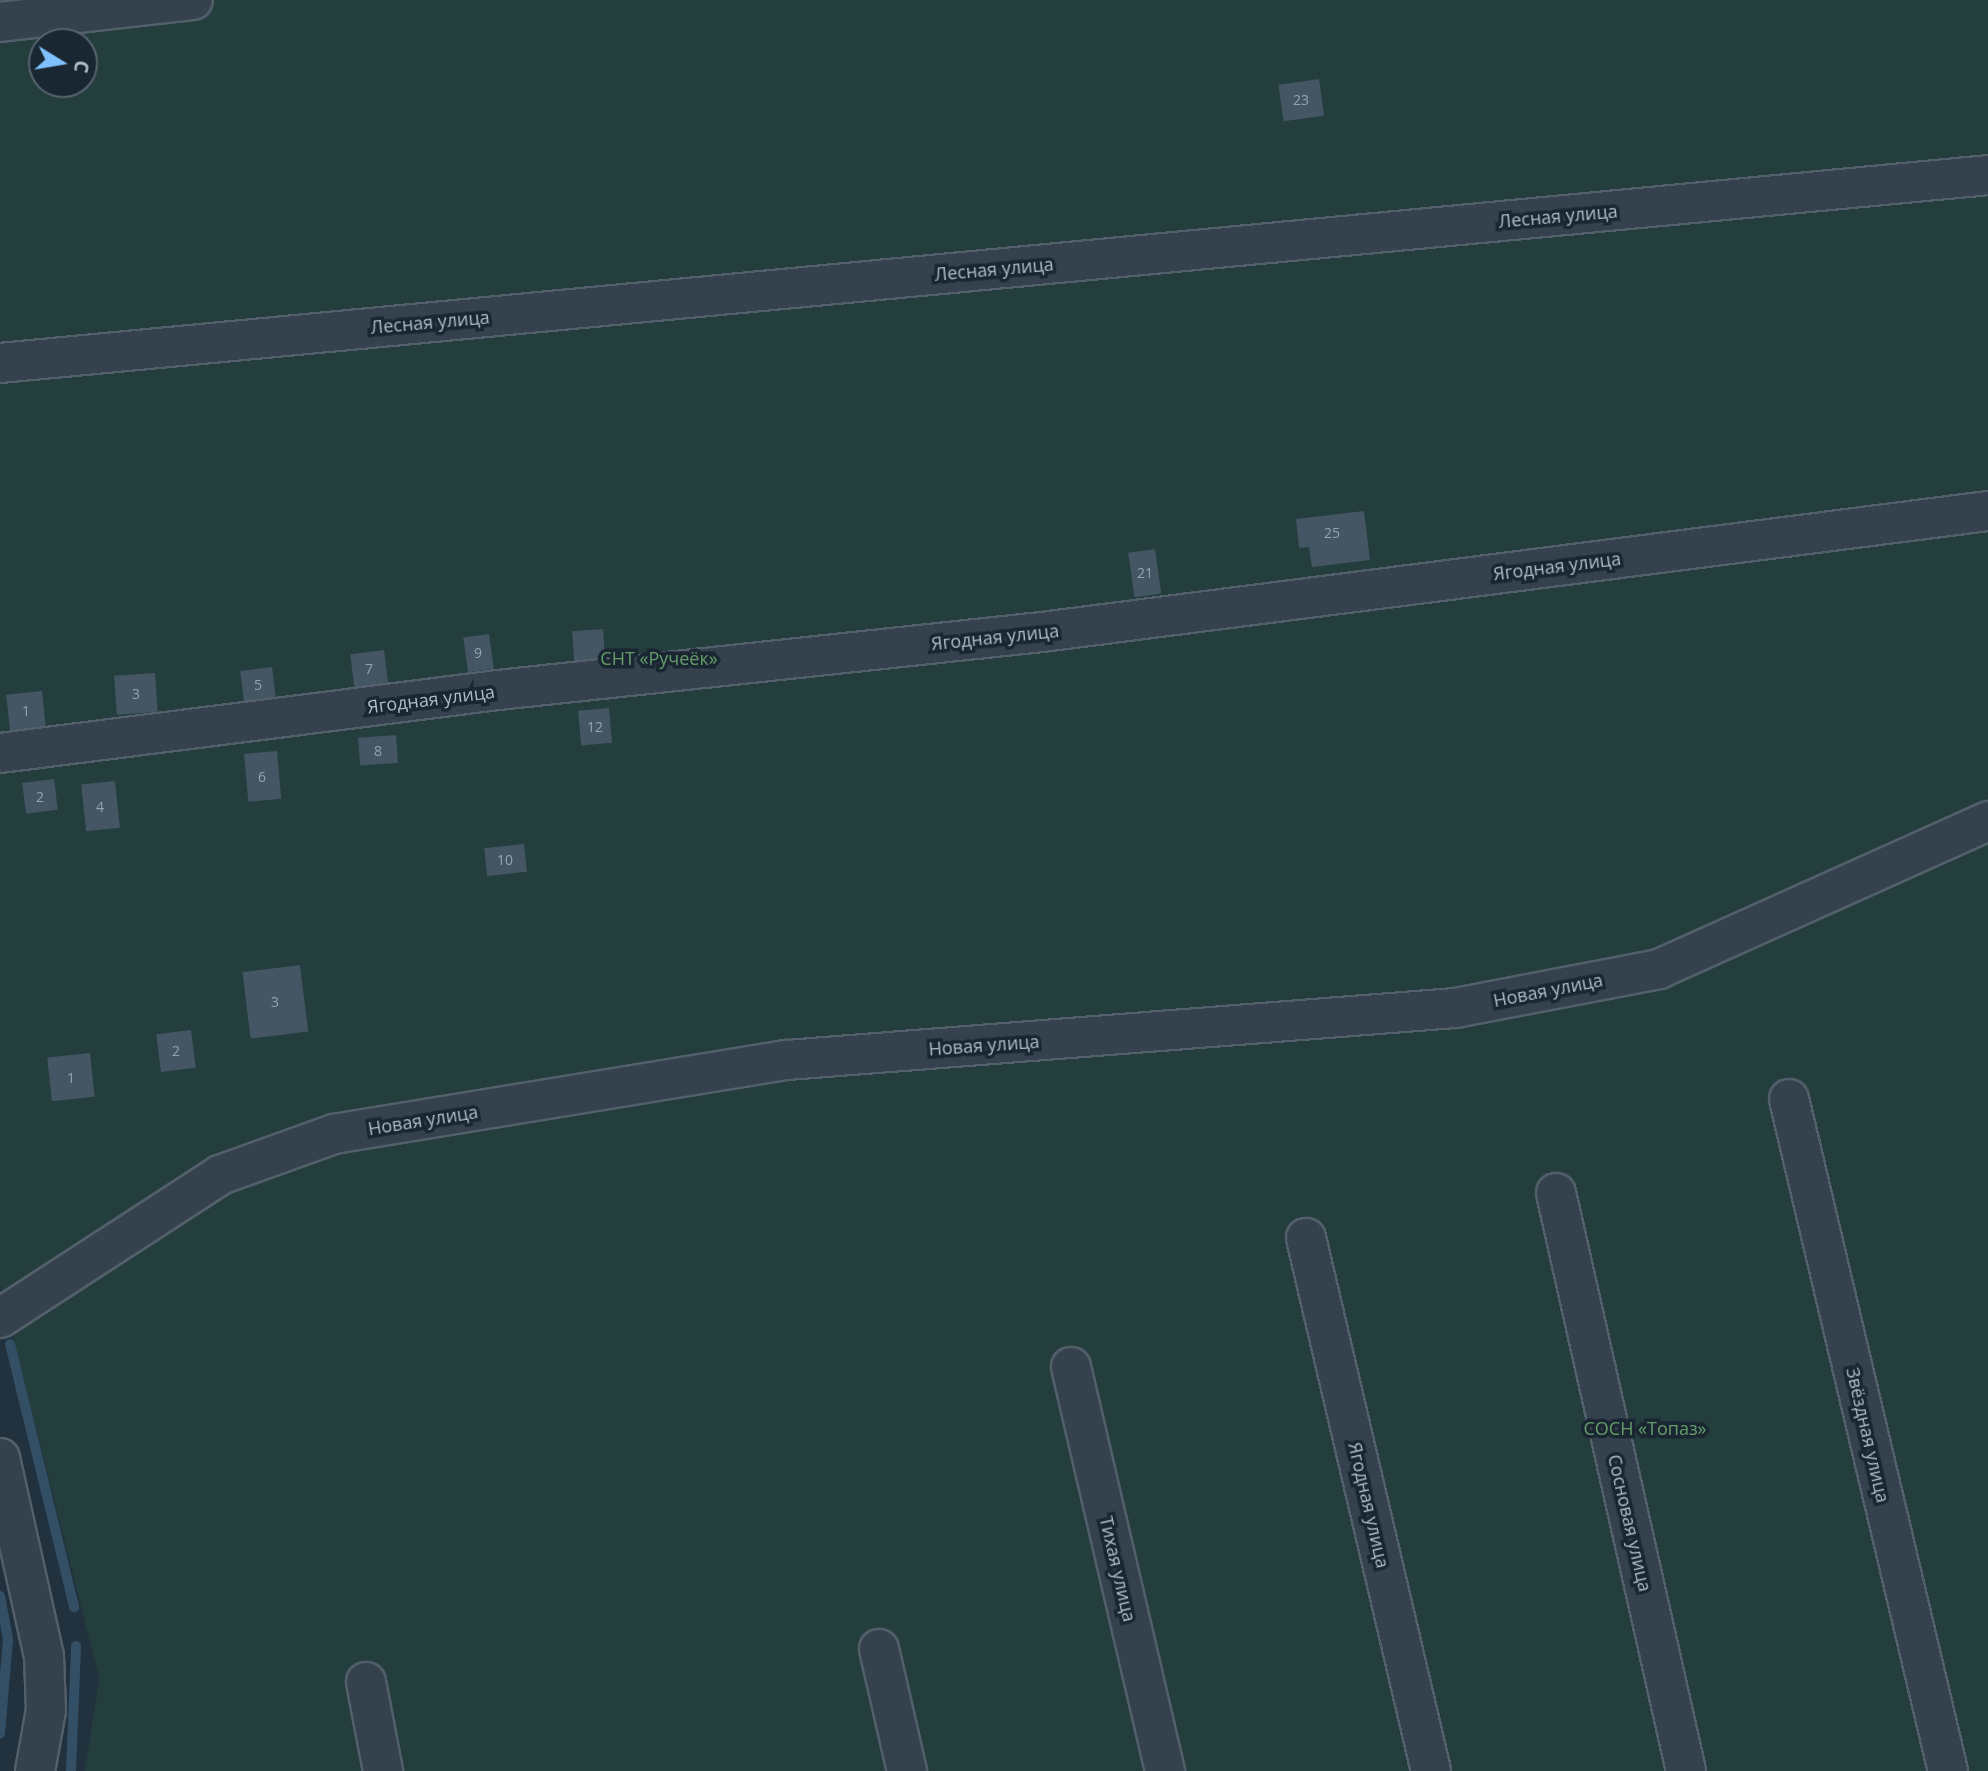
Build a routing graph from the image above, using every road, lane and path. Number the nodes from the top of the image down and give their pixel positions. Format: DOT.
graph roads {
  1 [pos="193,0"];
  2 [pos="0,22"];
  3 [pos="1988,175"];
  4 [pos="0,363"];
  5 [pos="1988,511"];
  6 [pos="0,753"];
  7 [pos="1988,821"];
  8 [pos="1789,1099"];
  9 [pos="1556,1194"];
  10 [pos="1306,1238"];
  11 [pos="0,1318"];
  12 [pos="1071,1367"];
  13 [pos="0,1458"];
  14 [pos="879,1649"];
  15 [pos="366,1682"];
  16 [pos="35,1771"];
  17 [pos="383,1771"];
  18 [pos="906,1771"];
  19 [pos="1165,1771"];
  20 [pos="1431,1771"];
  21 [pos="1686,1771"];
  22 [pos="1948,1771"];
  1 -- 2 [label="street"];
  3 -- 4 [label="street, Лесная улица"];
  5 -- 6 [label="street, Ягодная улица"];
  7 -- 11 [label="street, Новая улица"];
  8 -- 22 [label="street, Звёздная улица"];
  9 -- 21 [label="street, Сосновая улица"];
  10 -- 20 [label="street, Ягодная улица"];
  12 -- 19 [label="street, Тихая улица"];
  13 -- 16 [label="street"];
  14 -- 18 [label="street"];
  15 -- 17 [label="street"];
}
